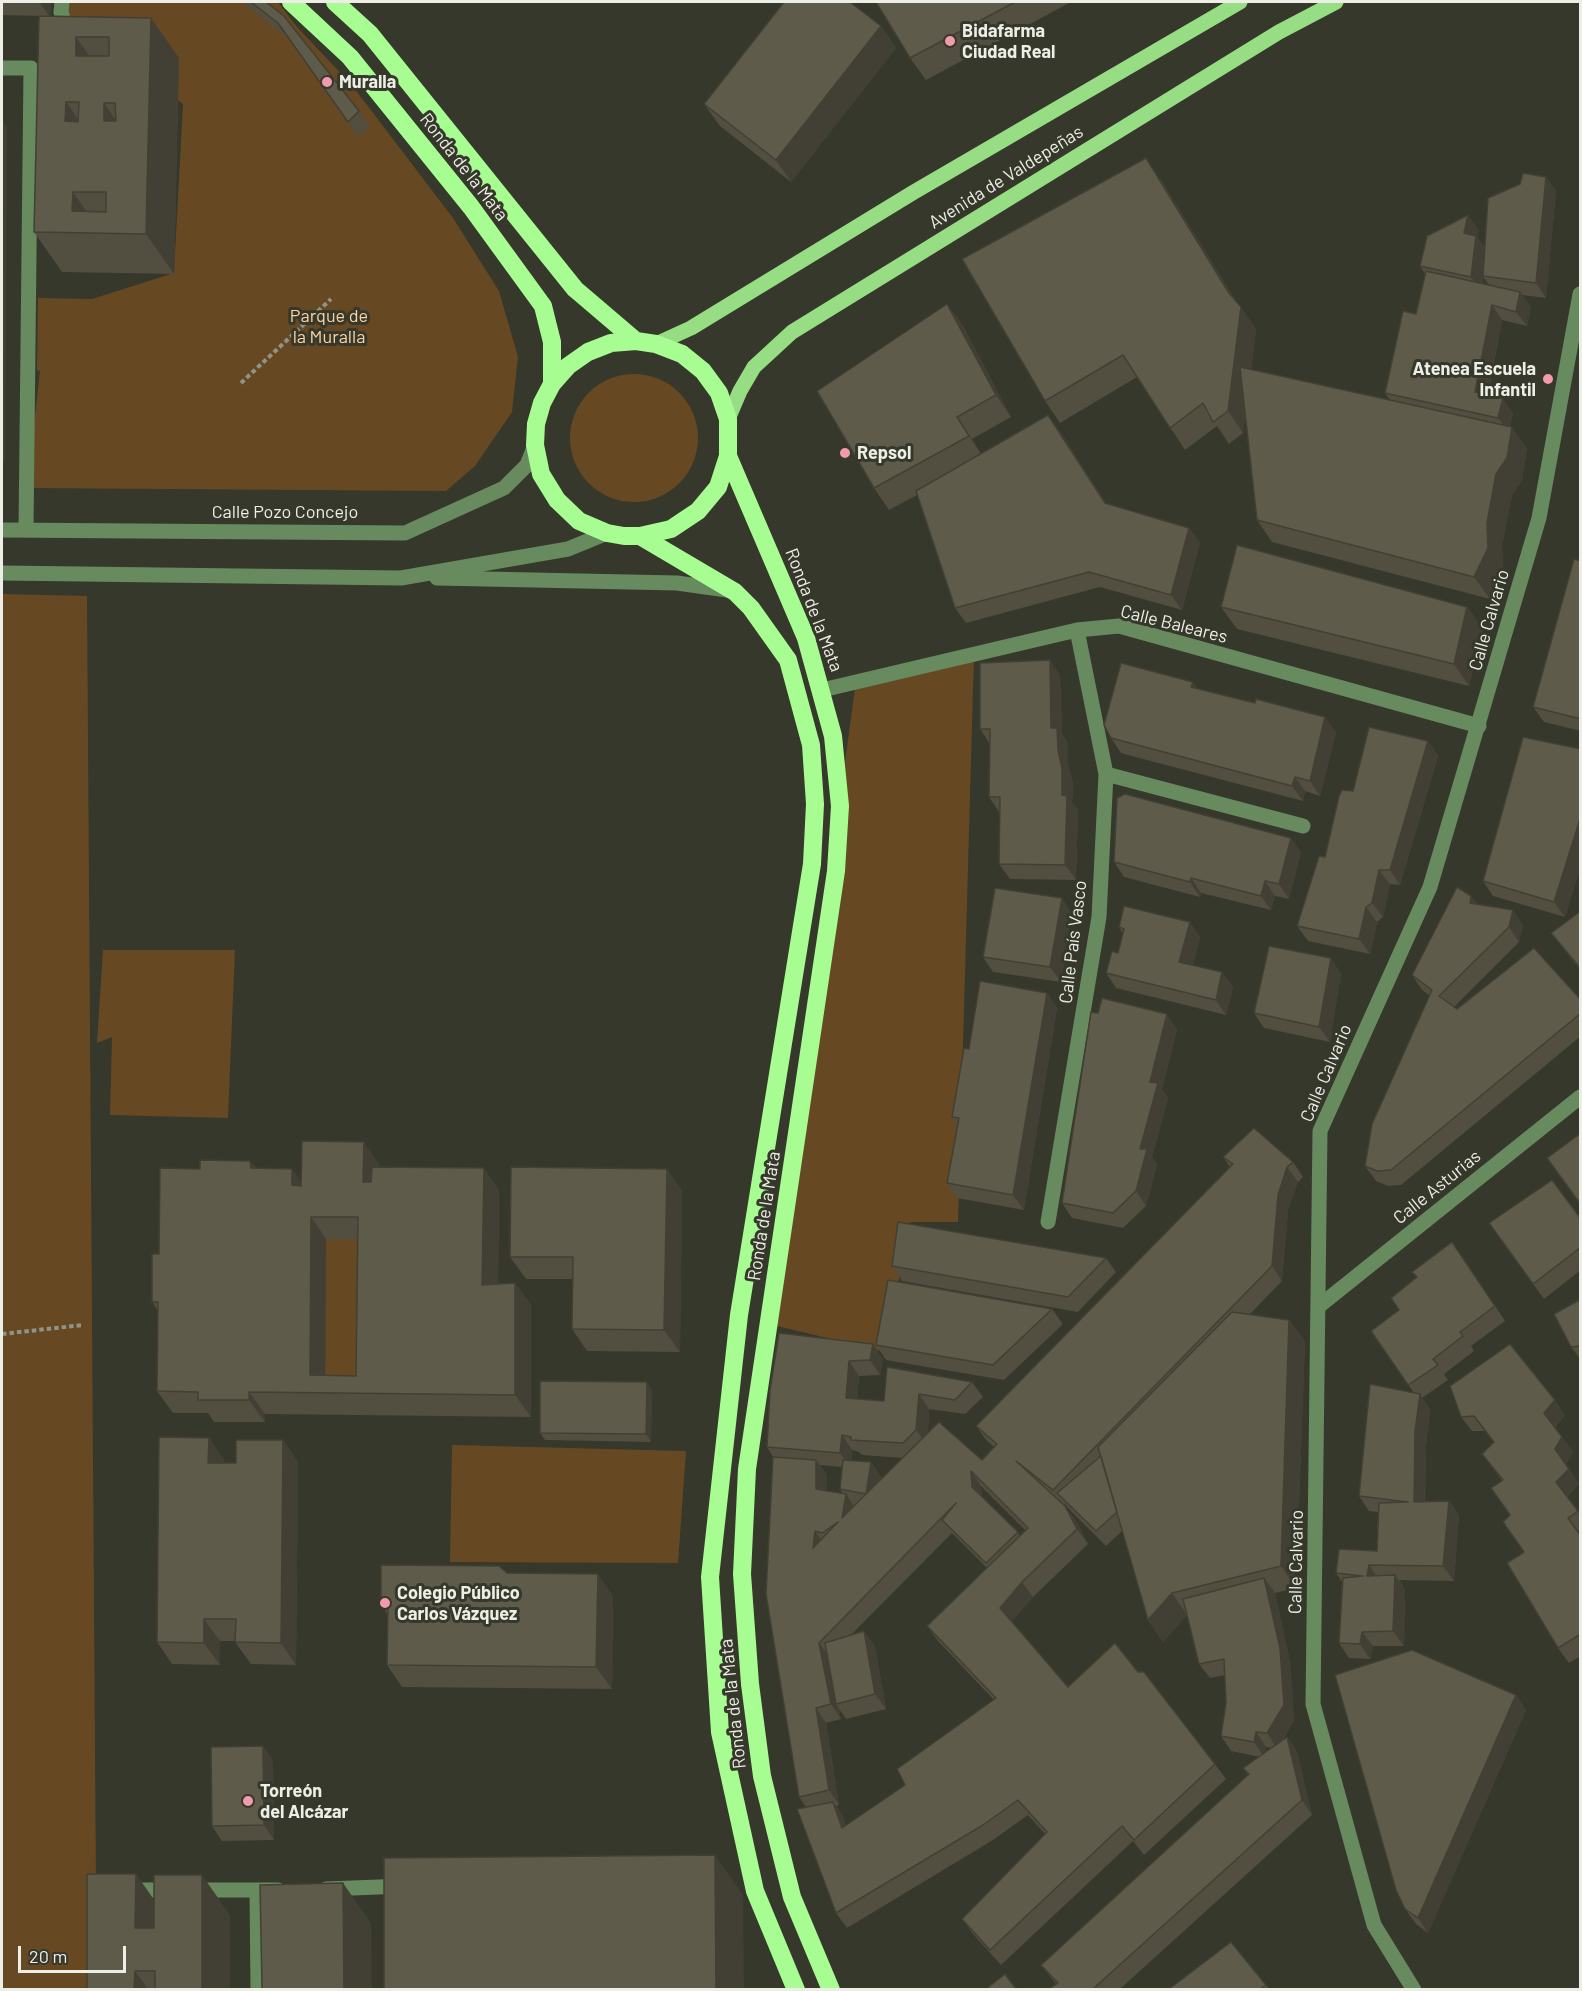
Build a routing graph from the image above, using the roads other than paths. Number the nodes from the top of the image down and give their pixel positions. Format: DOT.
graph roads {
  1 [pos="62,2"];
  2 [pos="291,2"];
  3 [pos="336,2"];
  4 [pos="1240,2"];
  5 [pos="1336,2"];
  6 [pos="81,49"];
  7 [pos="2,68"];
  8 [pos="1581,294"];
  9 [pos="1580,299"];
  10 [pos="636,341"];
  11 [pos="656,344"];
  12 [pos="552,384"];
  13 [pos="728,419"];
  14 [pos="535,445"];
  15 [pos="728,456"];
  16 [pos="2,530"];
  17 [pos="26,530"];
  18 [pos="607,533"];
  19 [pos="640,536"];
  20 [pos="2,573"];
  21 [pos="400,578"];
  22 [pos="735,592"];
  23 [pos="1077,630"];
  24 [pos="822,690"];
  25 [pos="1479,726"];
  26 [pos="1106,774"];
  27 [pos="1303,826"];
  28 [pos="1581,1097"];
  29 [pos="1048,1222"];
  30 [pos="1318,1307"];
  31 [pos="424,1886"];
  32 [pos="118,1890"];
  33 [pos="257,1891"];
  34 [pos="258,1989"];
  35 [pos="796,1989"];
  36 [pos="831,1989"];
  37 [pos="1414,1989"];
  1 -- 6 [label="street"];
  2 -- 12 [label="highway, Ronda de la Mata"];
  3 -- 10 [label="highway, Ronda de la Mata"];
  4 -- 11 [label="main road, Avenida de Valdepeñas"];
  5 -- 13 [label="main road, Avenida de Valdepeñas"];
  7 -- 17 [label="street"];
  8 -- 9 [label="street, Calle Calvario"];
  9 -- 25 [label="street, Calle Calvario"];
  10 -- 11 [label="highway"];
  10 -- 12 [label="highway"];
  11 -- 13 [label="highway"];
  12 -- 14 [label="highway"];
  13 -- 15 [label="highway"];
  14 -- 17 [label="street, Calle Pozo Concejo"];
  14 -- 18 [label="highway"];
  15 -- 19 [label="highway"];
  15 -- 24 [label="highway, Ronda de la Mata"];
  16 -- 17 [label="street, Calle Pozo Concejo"];
  18 -- 19 [label="highway"];
  18 -- 21 [label="street"];
  19 -- 22 [label="highway, Ronda de la Mata"];
  20 -- 21 [label="street"];
  21 -- 22 [label="street"];
  22 -- 35 [label="highway, Ronda de la Mata"];
  23 -- 24 [label="street, Calle Baleares"];
  23 -- 25 [label="street, Calle Baleares"];
  23 -- 26 [label="street, Calle País Vasco"];
  24 -- 36 [label="highway, Ronda de la Mata"];
  25 -- 30 [label="street, Calle Calvario"];
  26 -- 27 [label="street"];
  26 -- 29 [label="street, Calle País Vasco"];
  28 -- 30 [label="street, Calle Asturias"];
  30 -- 37 [label="street, Calle Calvario"];
  31 -- 33 [label="street"];
  32 -- 33 [label="street"];
  33 -- 34 [label="street"];
}
